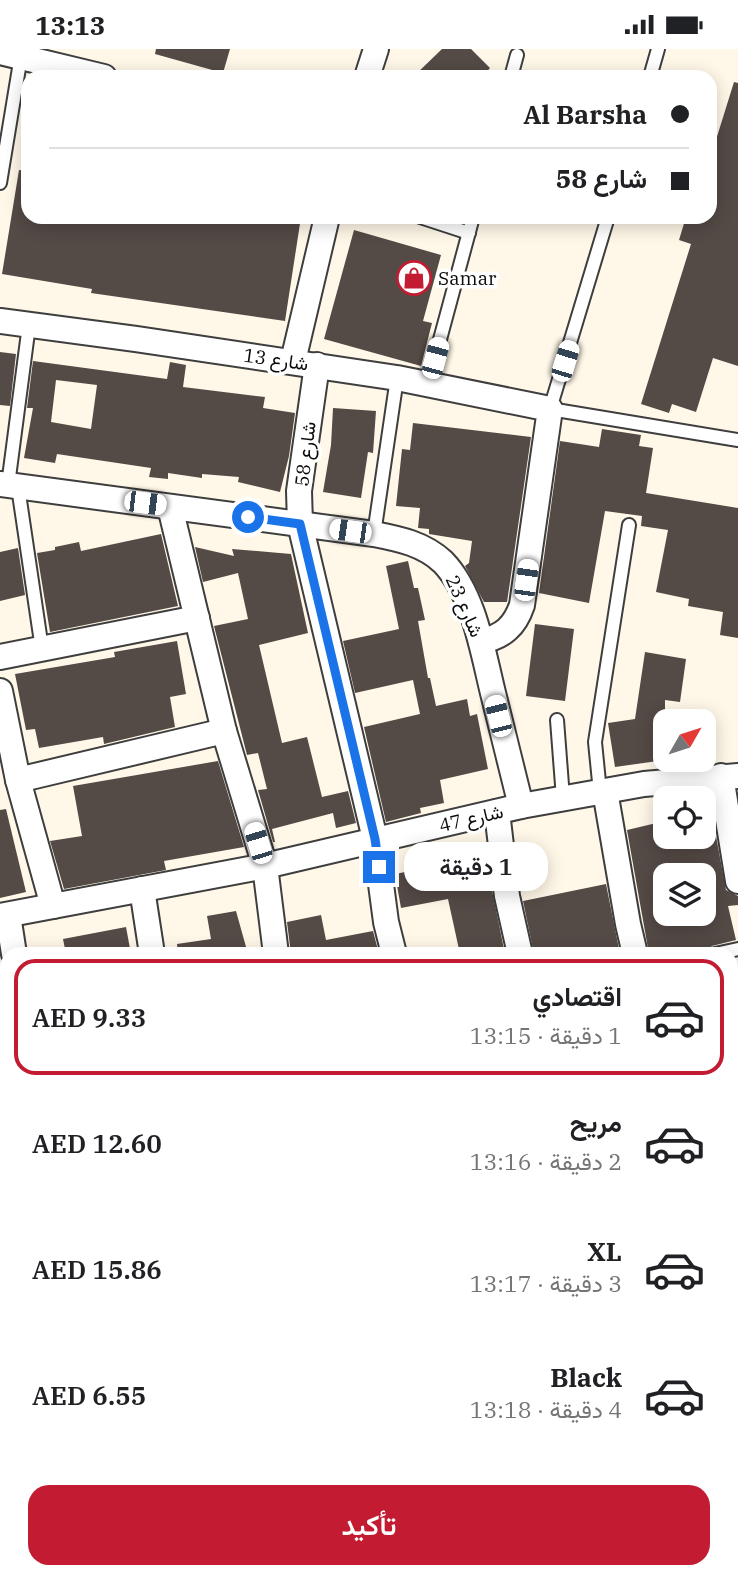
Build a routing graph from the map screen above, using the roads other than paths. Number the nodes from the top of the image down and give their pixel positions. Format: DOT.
graph roads {
  1 [pos="376,49"];
  2 [pos="658,49"];
  3 [pos="10,54"];
  4 [pos="517,55"];
  5 [pos="75,70"];
  6 [pos="369,70"];
  7 [pos="513,70"];
  8 [pos="652,70"];
  9 [pos="0,183"];
  10 [pos="326,224"];
  11 [pos="441,224"];
  12 [pos="471,224"];
  13 [pos="606,224"];
  14 [pos="469,233"];
  15 [pos="0,321"];
  16 [pos="29,325"];
  17 [pos="305,363"];
  18 [pos="397,378"];
  19 [pos="428,384"];
  20 [pos="550,409"];
  21 [pos="738,440"];
  22 [pos="9,486"];
  23 [pos="170,507"];
  24 [pos="300,524"];
  25 [pos="629,525"];
  26 [pos="374,534"];
  27 [pos="197,618"];
  28 [pos="481,641"];
  29 [pos="42,649"];
  30 [pos="0,657"];
  31 [pos="0,691"];
  32 [pos="557,720"];
  33 [pos="3,724"];
  34 [pos="224,731"];
  35 [pos="729,776"];
  36 [pos="18,780"];
  37 [pos="603,791"];
  38 [pos="563,799"];
  39 [pos="509,809"];
  40 [pos="375,839"];
  41 [pos="265,866"];
  42 [pos="738,881"];
  43 [pos="142,889"];
  44 [pos="53,906"];
  45 [pos="4,916"];
  46 [pos="12,947"];
  47 [pos="151,947"];
  48 [pos="275,947"];
  49 [pos="392,947"];
  50 [pos="518,947"];
  51 [pos="634,947"];
  1 -- 6 [label="street"];
  2 -- 8 [label="lane"];
  3 -- 5 [label="street"];
  3 -- 9 [label="lane"];
  4 -- 7 [label="lane"];
  10 -- 17 [label="street, شارع 58"];
  11 -- 14 [label="lane"];
  12 -- 14 [label="lane"];
  13 -- 20 [label="lane"];
  14 -- 19 [label="lane"];
  15 -- 16 [label="street, شارع 13"];
  16 -- 17 [label="street, شارع 13"];
  16 -- 22 [label="lane"];
  17 -- 18 [label="street, شارع 13"];
  17 -- 24 [label="street, شارع 58"];
  18 -- 19 [label="street, شارع 13"];
  18 -- 26 [label="lane"];
  19 -- 20 [label="street, شارع 13"];
  20 -- 21 [label="lane"];
  20 -- 28 [label="street"];
  22 -- 23 [label="street, شارع 23"];
  22 -- 29 [label="lane"];
  23 -- 24 [label="street, شارع 23"];
  23 -- 27 [label="street"];
  24 -- 26 [label="street, شارع 23"];
  24 -- 40 [label="street, شارع 58"];
  25 -- 37 [label="lane"];
  26 -- 28 [label="street, شارع 23"];
  27 -- 29 [label="street"];
  27 -- 34 [label="street"];
  28 -- 39 [label="street, شارع 23"];
  29 -- 30 [label="street"];
  31 -- 33 [label="street"];
  32 -- 38 [label="lane"];
  33 -- 36 [label="street"];
  34 -- 36 [label="street"];
  34 -- 41 [label="street"];
  35 -- 37 [label="street, شارع 47"];
  35 -- 42 [label="street"];
  36 -- 44 [label="street"];
  37 -- 38 [label="street, شارع 47"];
  37 -- 51 [label="street"];
  38 -- 39 [label="street, شارع 47"];
  39 -- 40 [label="street, شارع 47"];
  39 -- 50 [label="street, شارع 23"];
  40 -- 41 [label="street, شارع 47"];
  40 -- 49 [label="street, شارع 58"];
  41 -- 43 [label="street, شارع 47"];
  41 -- 48 [label="street"];
  43 -- 44 [label="street, شارع 47"];
  43 -- 47 [label="street"];
  44 -- 45 [label="street, شارع 47"];
  45 -- 46 [label="street"];
}
